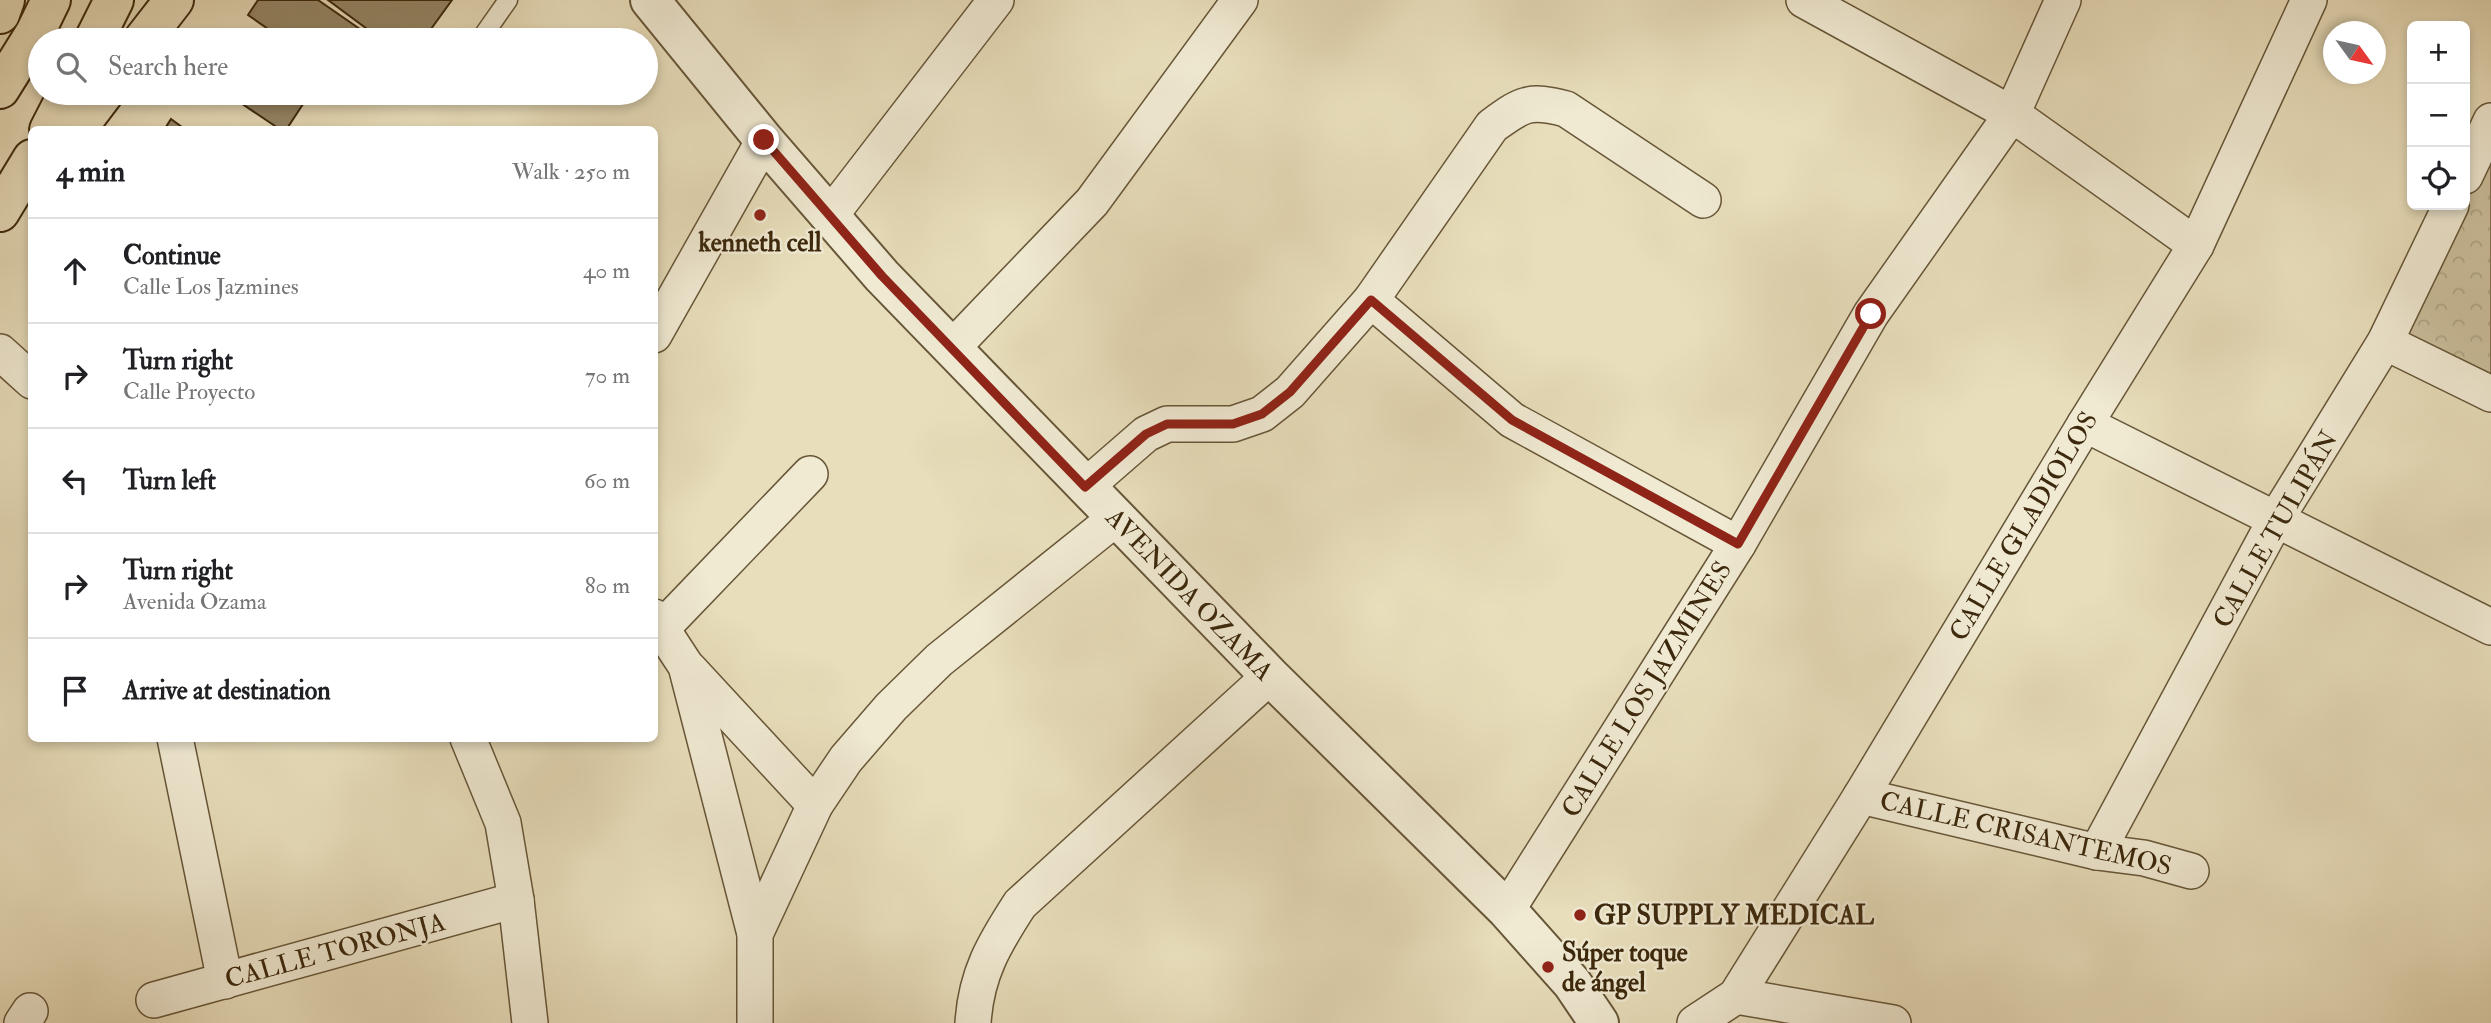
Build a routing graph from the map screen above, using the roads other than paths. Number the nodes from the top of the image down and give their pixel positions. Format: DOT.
graph roads {
  1 [pos="5,0"];
  2 [pos="51,0"];
  3 [pos="114,0"];
  4 [pos="174,0"];
  5 [pos="508,0"];
  6 [pos="650,0"];
  7 [pos="996,0"];
  8 [pos="1240,0"];
  9 [pos="2063,0"];
  10 [pos="2309,0"];
  11 [pos="1823,4"];
  12 [pos="0,14"];
  13 [pos="37,28"];
  14 [pos="100,28"];
  15 [pos="152,28"];
  16 [pos="488,28"];
  17 [pos="28,44"];
  18 [pos="0,89"];
  19 [pos="62,105"];
  20 [pos="95,105"];
  21 [pos="2012,114"];
  22 [pos="2491,121"];
  23 [pos="51,126"];
  24 [pos="79,126"];
  25 [pos="764,140"];
  26 [pos="2470,165"];
  27 [pos="28,166"];
  28 [pos="28,193"];
  29 [pos="1703,200"];
  30 [pos="2449,210"];
  31 [pos="0,212"];
  32 [pos="829,217"];
  33 [pos="0,230"];
  34 [pos="2196,245"];
  35 [pos="1371,300"];
  36 [pos="658,328"];
  37 [pos="2385,342"];
  38 [pos="951,348"];
  39 [pos="0,352"];
  40 [pos="28,377"];
  41 [pos="2491,394"];
  42 [pos="2085,424"];
  43 [pos="810,474"];
  44 [pos="1085,487"];
  45 [pos="1116,518"];
  46 [pos="2276,519"];
  47 [pos="1738,544"];
  48 [pos="659,622"];
  49 [pos="2491,627"];
  50 [pos="686,666"];
  51 [pos="1270,676"];
  52 [pos="175,742"];
  53 [pos="470,742"];
  54 [pos="1861,796"];
  55 [pos="815,805"];
  56 [pos="2097,852"];
  57 [pos="2191,871"];
  58 [pos="516,900"];
  59 [pos="1507,910"];
  60 [pos="755,934"];
  61 [pos="225,981"];
  62 [pos="1736,996"];
  63 [pos="154,1000"];
  64 [pos="1886,1022"];
  65 [pos="530,1023"];
  66 [pos="755,1023"];
  67 [pos="973,1023"];
  68 [pos="1599,1023"];
  69 [pos="1695,1023"];
  1 -- 12 [label="main road"];
  2 -- 13 [label="main road"];
  3 -- 14 [label="main road"];
  4 -- 15 [label="main road"];
  5 -- 16 [label="lane"];
  6 -- 25 [label="street, AVENIDA OZAMA"];
  7 -- 32 [label="street"];
  8 -- 38 [label="street"];
  9 -- 21 [label="street, CALLE LOS JAZMINES"];
  10 -- 34 [label="street, CALLE GLADIOLOS"];
  11 -- 21 [label="street"];
  17 -- 18 [label="main road"];
  19 -- 23 [label="main road"];
  20 -- 24 [label="main road"];
  21 -- 34 [label="street"];
  21 -- 47 [label="street, CALLE LOS JAZMINES"];
  22 -- 26 [label="street"];
  25 -- 32 [label="street, AVENIDA OZAMA"];
  25 -- 36 [label="street"];
  27 -- 31 [label="main road"];
  28 -- 33 [label="main road"];
  29 -- 35 [label="street"];
  30 -- 37 [label="street, CALLE TULIPÁN"];
  32 -- 38 [label="street, AVENIDA OZAMA"];
  34 -- 42 [label="street, CALLE GLADIOLOS"];
  35 -- 44 [label="street"];
  35 -- 47 [label="street"];
  37 -- 41 [label="street"];
  37 -- 46 [label="street, CALLE TULIPÁN"];
  38 -- 44 [label="street, AVENIDA OZAMA"];
  39 -- 40 [label="street"];
  42 -- 46 [label="street"];
  42 -- 54 [label="street, CALLE GLADIOLOS"];
  43 -- 48 [label="street"];
  44 -- 45 [label="street, AVENIDA OZAMA"];
  45 -- 51 [label="street, AVENIDA OZAMA"];
  45 -- 55 [label="street"];
  46 -- 49 [label="street"];
  46 -- 56 [label="street, CALLE TULIPÁN"];
  47 -- 59 [label="street, CALLE LOS JAZMINES"];
  48 -- 50 [label="street"];
  50 -- 55 [label="street"];
  50 -- 60 [label="street"];
  51 -- 59 [label="street, AVENIDA OZAMA"];
  51 -- 67 [label="street"];
  52 -- 61 [label="street"];
  53 -- 58 [label="street"];
  54 -- 56 [label="street, CALLE CRISANTEMOS"];
  54 -- 62 [label="street, CALLE GLADIOLOS"];
  55 -- 60 [label="street"];
  56 -- 57 [label="street, CALLE CRISANTEMOS"];
  58 -- 61 [label="street, CALLE TORONJA"];
  58 -- 65 [label="street"];
  59 -- 68 [label="street, AVENIDA OZAMA"];
  60 -- 66 [label="street"];
  61 -- 63 [label="street, CALLE TORONJA"];
  62 -- 64 [label="street"];
  62 -- 69 [label="street, CALLE GLADIOLOS"];
}
